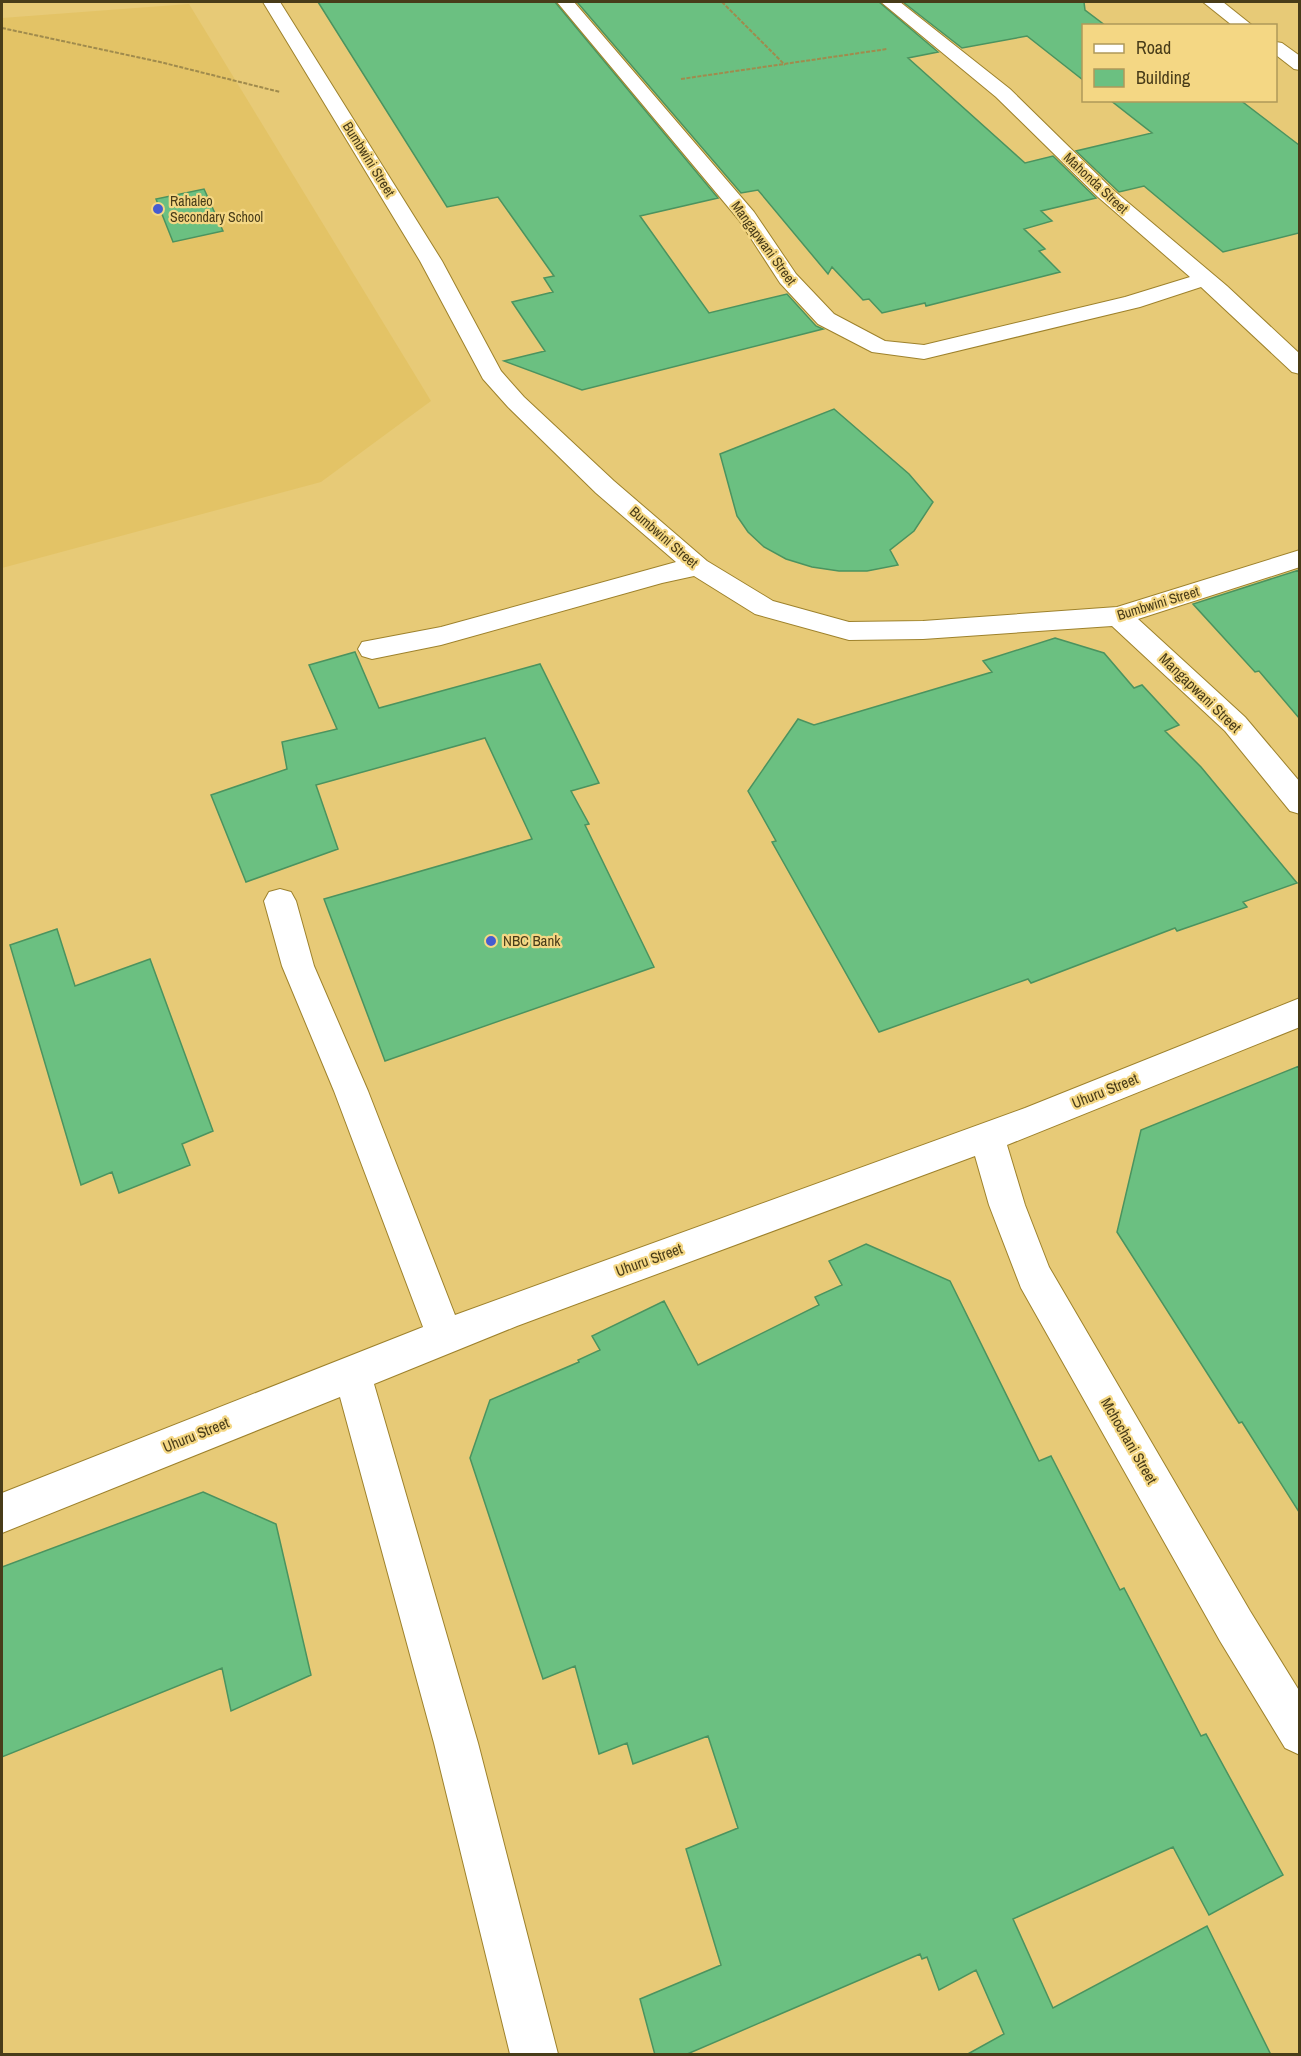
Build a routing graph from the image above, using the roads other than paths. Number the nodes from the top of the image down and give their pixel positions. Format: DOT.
graph roads {
  1 [pos="271,2"];
  2 [pos="565,2"];
  3 [pos="890,2"];
  4 [pos="1212,2"];
  5 [pos="1242,24"];
  6 [pos="1277,48"];
  7 [pos="1299,65"];
  8 [pos="1204,279"];
  9 [pos="1299,367"];
  10 [pos="1299,558"];
  11 [pos="698,567"];
  12 [pos="1118,616"];
  13 [pos="372,649"];
  14 [pos="1299,802"];
  15 [pos="280,901"];
  16 [pos="1299,1012"];
  17 [pos="987,1136"];
  18 [pos="445,1336"];
  19 [pos="352,1373"];
  20 [pos="2,1513"];
  21 [pos="1299,1733"];
  22 [pos="534,2055"];
  1 -- 11 [label="street, Bumbwini Street"];
  2 -- 8 [label="street, Mangapwani Street"];
  3 -- 8 [label="street, Mahonda Street"];
  4 -- 5 [label="street"];
  6 -- 7 [label="street"];
  8 -- 9 [label="street, Mahonda Street"];
  10 -- 12 [label="street, Bumbwini Street"];
  11 -- 12 [label="street, Bumbwini Street"];
  11 -- 13 [label="street"];
  12 -- 14 [label="street, Mangapwani Street"];
  15 -- 18 [label="street"];
  16 -- 17 [label="street, Uhuru Street"];
  17 -- 18 [label="street, Uhuru Street"];
  17 -- 21 [label="street, Mchochani Street"];
  18 -- 19 [label="street, Uhuru Street"];
  19 -- 20 [label="street, Uhuru Street"];
  19 -- 22 [label="street"];
}
